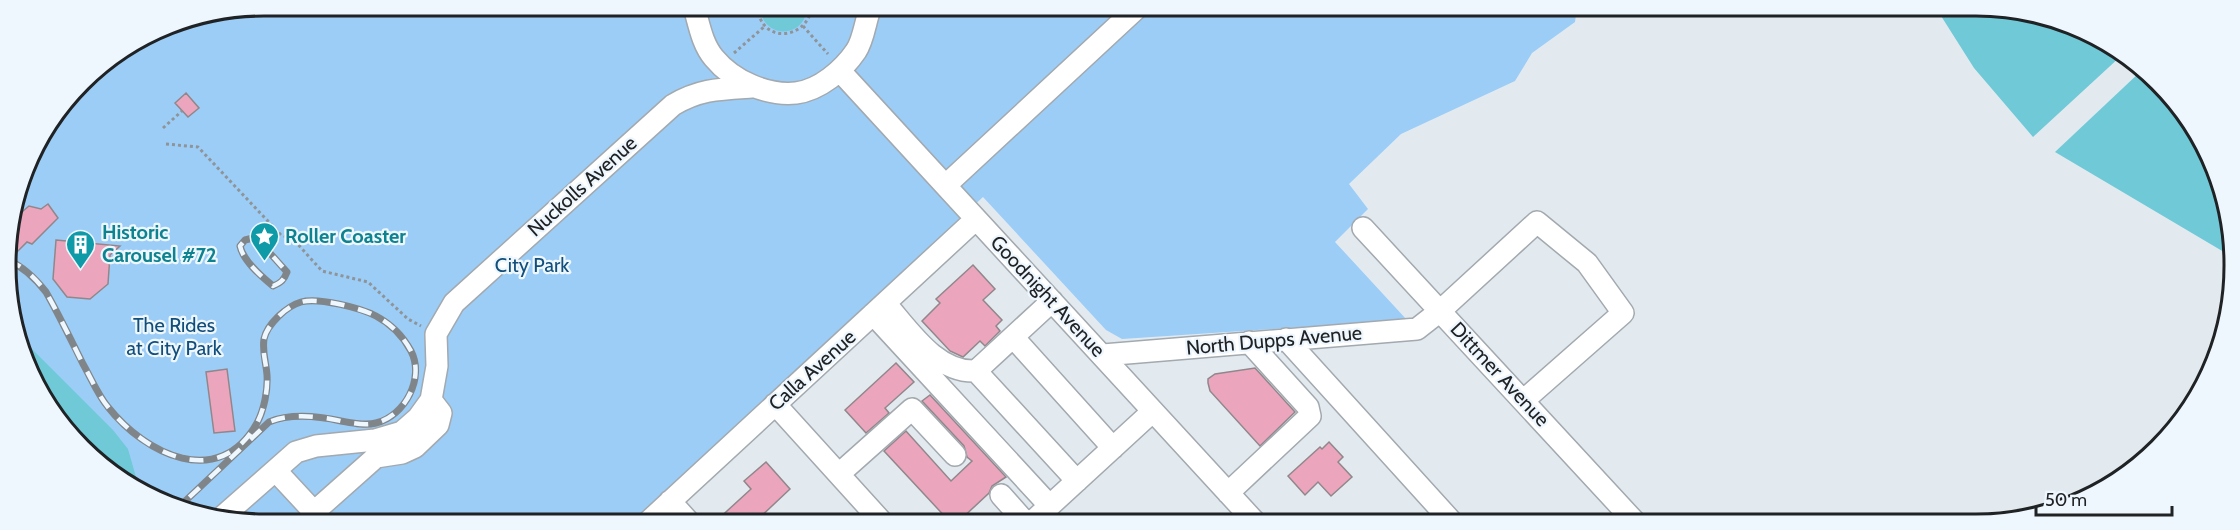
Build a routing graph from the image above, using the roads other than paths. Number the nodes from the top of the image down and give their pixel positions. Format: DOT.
graph roads {
  1 [pos="697,16"];
  2 [pos="868,16"];
  3 [pos="1128,16"];
  4 [pos="838,67"];
  5 [pos="752,87"];
  6 [pos="946,185"];
  7 [pos="976,219"];
  8 [pos="1363,228"];
  9 [pos="1052,301"];
  10 [pos="879,308"];
  11 [pos="1440,311"];
  12 [pos="1013,337"];
  13 [pos="1286,339"];
  14 [pos="1249,342"];
  15 [pos="1102,355"];
  16 [pos="926,360"];
  17 [pos="976,371"];
  18 [pos="431,400"];
  19 [pos="1524,400"];
  20 [pos="775,404"];
  21 [pos="1153,411"];
  22 [pos="1113,448"];
  23 [pos="954,455"];
  24 [pos="276,471"];
  25 [pos="838,474"];
  26 [pos="1077,481"];
  27 [pos="1228,493"];
  28 [pos="1000,495"];
  29 [pos="670,501"];
  30 [pos="1049,506"];
  31 [pos="231,511"];
  32 [pos="656,514"];
  33 [pos="682,514"];
  34 [pos="875,514"];
  35 [pos="1018,514"];
  36 [pos="1040,514"];
  37 [pos="1243,514"];
  38 [pos="1445,514"];
  39 [pos="1628,514"];
  1 -- 5 [label="street"];
  2 -- 4 [label="street, Nuckolls Avenue"];
  3 -- 6 [label="street"];
  4 -- 5 [label="street, Nuckolls Avenue"];
  4 -- 6 [label="street, Goodnight Avenue"];
  5 -- 18 [label="street, Nuckolls Avenue"];
  6 -- 7 [label="street, Goodnight Avenue"];
  7 -- 9 [label="street, Goodnight Avenue"];
  7 -- 10 [label="street, Calla Avenue"];
  8 -- 11 [label="street, Dittmer Avenue"];
  9 -- 12 [label="street"];
  9 -- 15 [label="street, Goodnight Avenue"];
  10 -- 16 [label="street"];
  10 -- 20 [label="street, Calla Avenue"];
  11 -- 13 [label="street, North Dupps Avenue"];
  11 -- 19 [label="street, Dittmer Avenue"];
  11 -- 19 [label="street, North Dupps Avenue"];
  12 -- 17 [label="street"];
  12 -- 22 [label="street"];
  13 -- 14 [label="street, North Dupps Avenue"];
  13 -- 38 [label="street"];
  14 -- 15 [label="street, North Dupps Avenue"];
  14 -- 27 [label="street"];
  15 -- 21 [label="street, Goodnight Avenue"];
  16 -- 17 [label="street"];
  16 -- 30 [label="street"];
  17 -- 26 [label="street"];
  18 -- 24 [label="street"];
  18 -- 24 [label="street"];
  19 -- 39 [label="street, Dittmer Avenue"];
  20 -- 25 [label="street"];
  20 -- 29 [label="street, Calla Avenue"];
  21 -- 22 [label="street"];
  21 -- 27 [label="street, Goodnight Avenue"];
  22 -- 26 [label="street"];
  23 -- 25 [label="street"];
  24 -- 31 [label="street"];
  25 -- 34 [label="street"];
  26 -- 30 [label="street"];
  27 -- 37 [label="street, Goodnight Avenue"];
  28 -- 35 [label="street"];
  29 -- 32 [label="street, Calla Avenue"];
  29 -- 33 [label="street"];
  30 -- 36 [label="street"];
}
